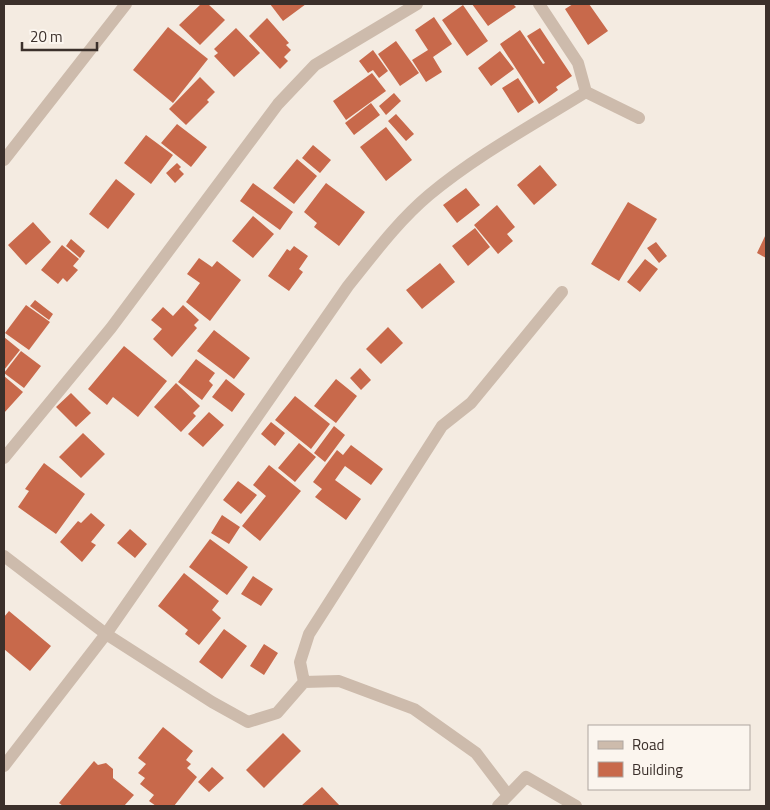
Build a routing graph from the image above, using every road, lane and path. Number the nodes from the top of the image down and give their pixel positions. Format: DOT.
graph roads {
  1 [pos="126,4"];
  2 [pos="417,4"];
  3 [pos="538,4"];
  4 [pos="586,92"];
  5 [pos="639,118"];
  6 [pos="4,160"];
  7 [pos="562,292"];
  8 [pos="4,458"];
  9 [pos="4,556"];
  10 [pos="106,634"];
  11 [pos="304,682"];
  12 [pos="4,766"];
  13 [pos="508,795"];
  14 [pos="498,806"];
  15 [pos="576,806"];
  1 -- 6 [label="street"];
  2 -- 8 [label="street"];
  3 -- 4 [label="street"];
  4 -- 5 [label="street"];
  4 -- 10 [label="street"];
  7 -- 11 [label="street"];
  9 -- 10 [label="street"];
  10 -- 11 [label="street"];
  10 -- 12 [label="street"];
  11 -- 13 [label="street"];
  13 -- 14 [label="street"];
  13 -- 15 [label="street"];
}
